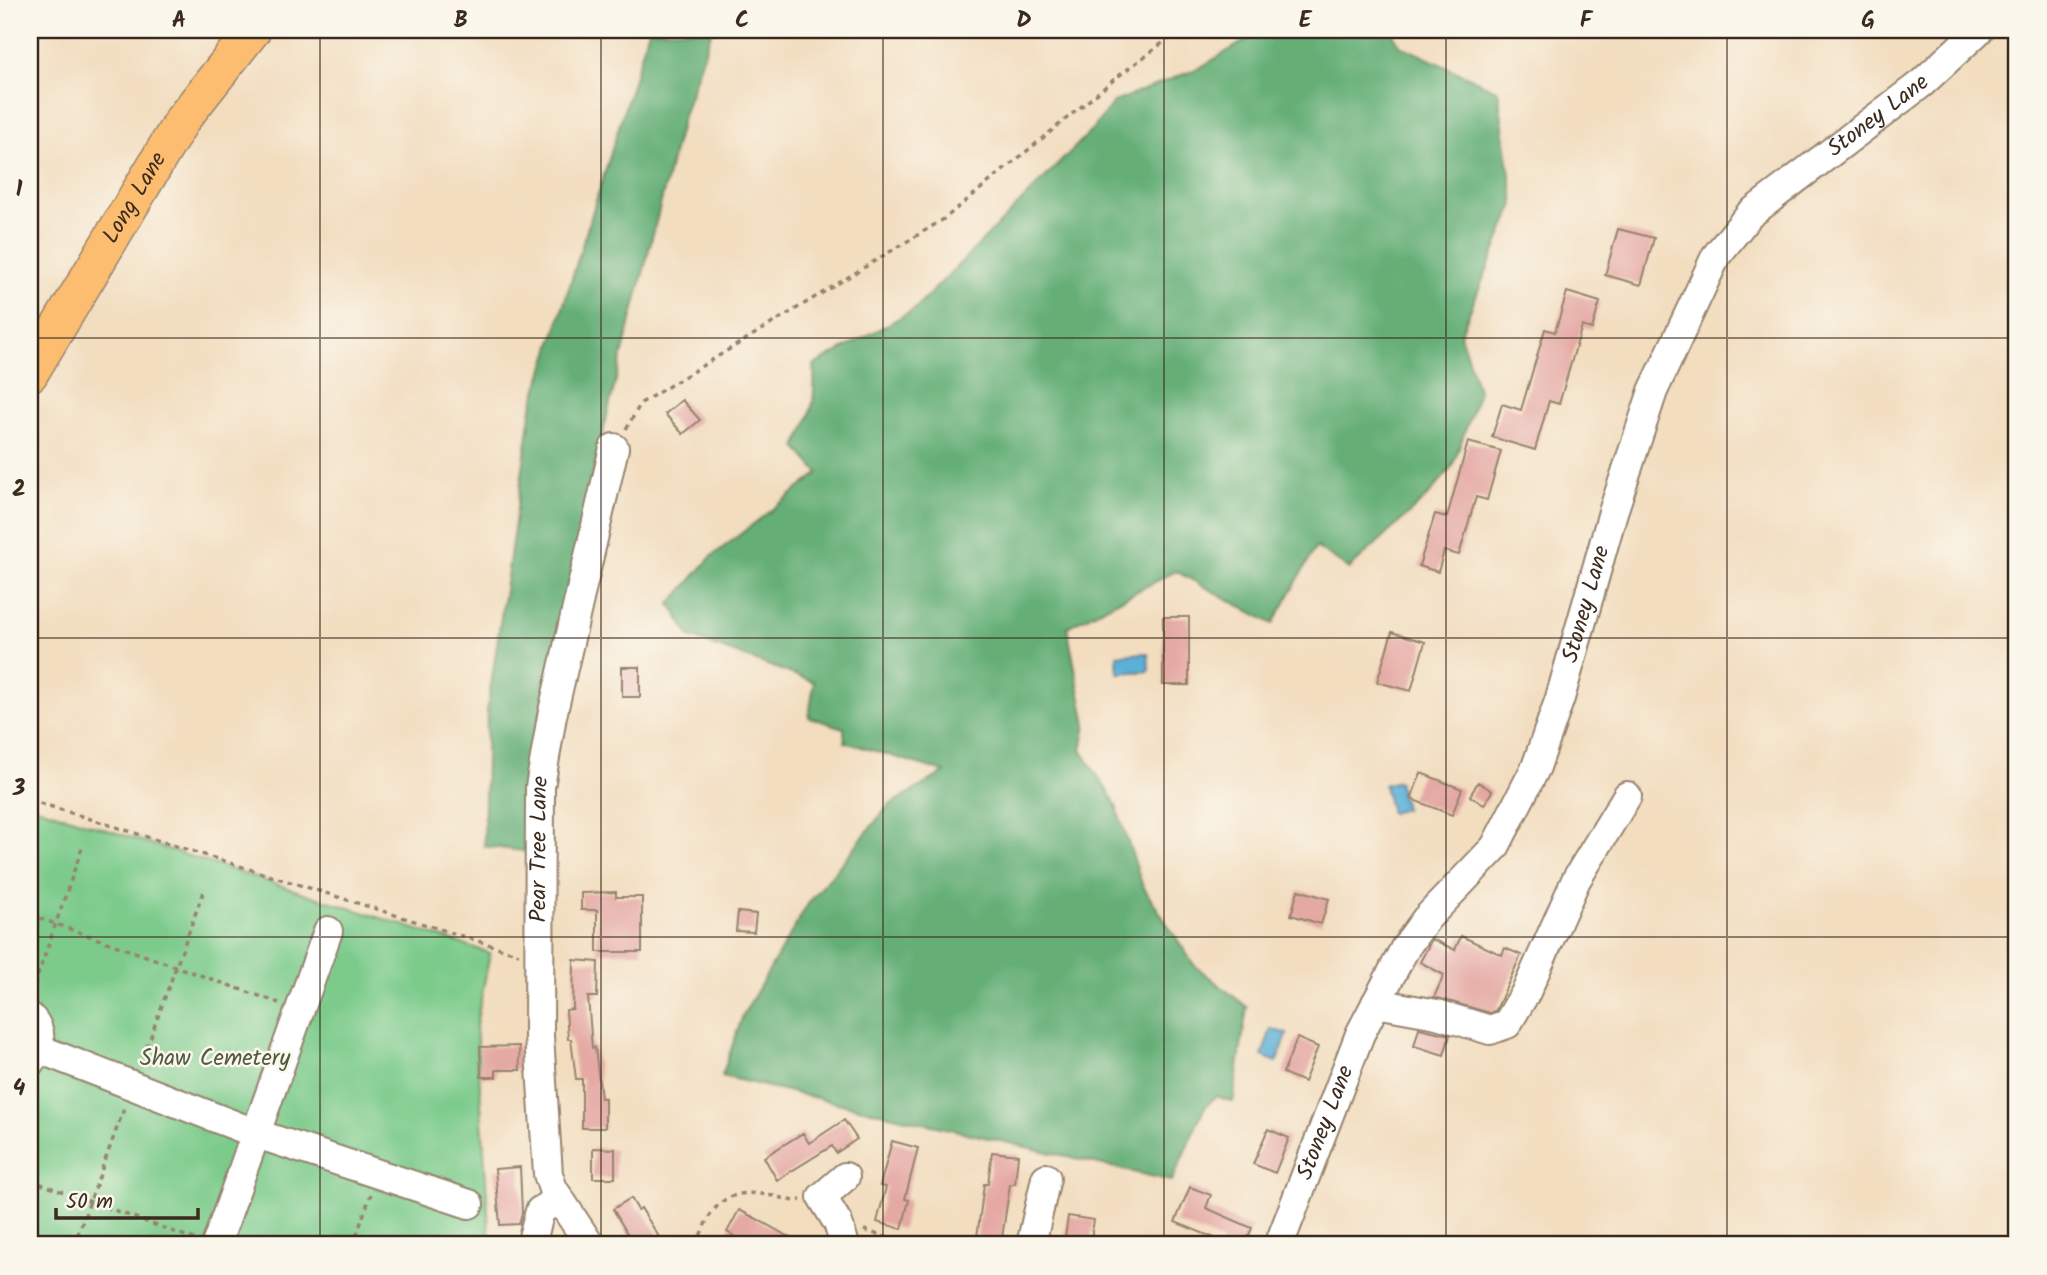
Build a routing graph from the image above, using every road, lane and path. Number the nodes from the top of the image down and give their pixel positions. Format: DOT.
graph roads {
  1 [pos="253,30"];
  2 [pos="1180,30"];
  3 [pos="1979,30"];
  4 [pos="30,374"];
  5 [pos="614,449"];
  6 [pos="1627,796"];
  7 [pos="30,800"];
  8 [pos="83,845"];
  9 [pos="30,915"];
  10 [pos="55,924"];
  11 [pos="328,931"];
  12 [pos="538,960"];
  13 [pos="30,998"];
  14 [pos="1376,1003"];
  15 [pos="300,1011"];
  16 [pos="30,1017"];
  17 [pos="34,1056"];
  18 [pos="257,1133"];
  19 [pos="378,1174"];
  20 [pos="845,1177"];
  21 [pos="1046,1178"];
  22 [pos="30,1180"];
  23 [pos="821,1197"];
  24 [pos="559,1198"];
  25 [pos="469,1204"];
  26 [pos="841,1234"];
  27 [pos="208,1243"];
  28 [pos="353,1245"];
  29 [pos="531,1245"];
  30 [pos="590,1245"];
  31 [pos="697,1245"];
  32 [pos="908,1245"];
  33 [pos="1031,1245"];
  34 [pos="1279,1245"];
  1 -- 4 [label="main road, Long Lane"];
  2 -- 5 [label="path"];
  3 -- 14 [label="street, Stoney Lane"];
  5 -- 12 [label="street, Pear Tree Lane"];
  6 -- 14 [label="street"];
  7 -- 12 [label="path"];
  8 -- 10 [label="path"];
  9 -- 10 [label="path"];
  10 -- 13 [label="path"];
  10 -- 15 [label="path"];
  11 -- 15 [label="street"];
  12 -- 24 [label="street, Pear Tree Lane"];
  14 -- 34 [label="street, Stoney Lane"];
  15 -- 18 [label="street"];
  16 -- 17 [label="street"];
  17 -- 18 [label="street"];
  18 -- 19 [label="street"];
  18 -- 27 [label="street"];
  19 -- 25 [label="street"];
  19 -- 28 [label="path"];
  20 -- 23 [label="street"];
  21 -- 33 [label="street"];
  22 -- 27 [label="path"];
  23 -- 26 [label="street"];
  23 -- 31 [label="path"];
  24 -- 29 [label="street"];
  24 -- 30 [label="street, Pear Tree Lane"];
  26 -- 32 [label="path"];
}
